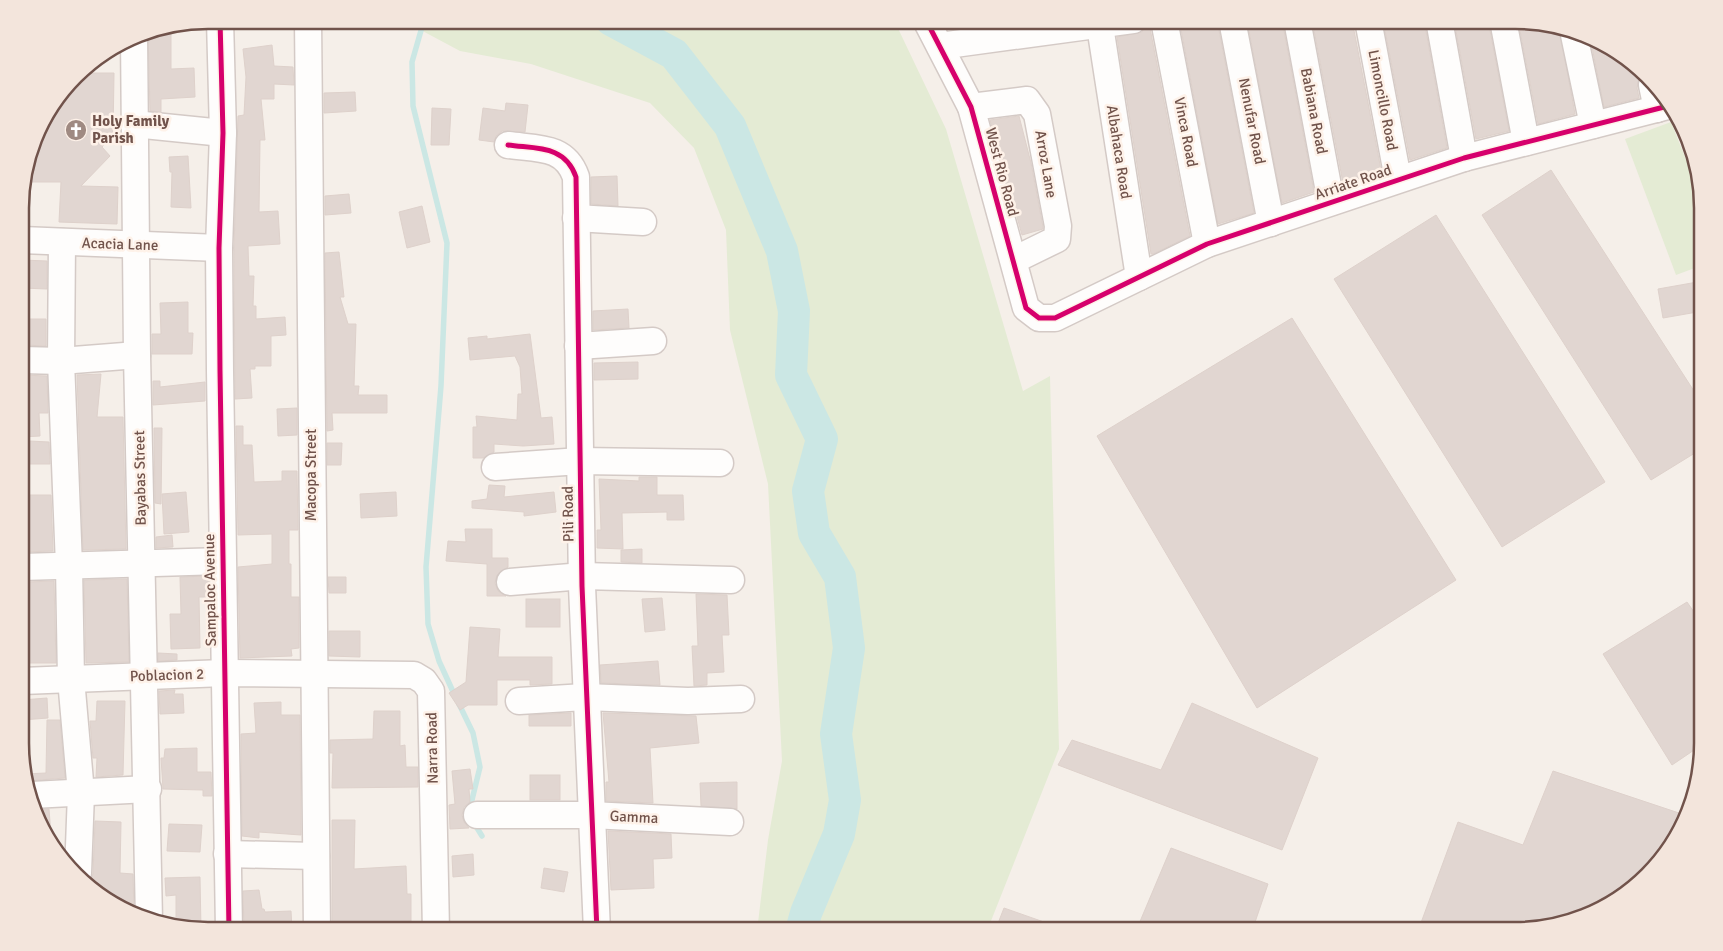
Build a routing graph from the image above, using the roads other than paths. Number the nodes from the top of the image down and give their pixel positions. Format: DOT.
graph roads {
  1 [pos="220,29"];
  2 [pos="308,29"];
  3 [pos="931,29"];
  4 [pos="1076,29"];
  5 [pos="1100,29"];
  6 [pos="1166,29"];
  7 [pos="1234,29"];
  8 [pos="1299,29"];
  9 [pos="1370,29"];
  10 [pos="1441,29"];
  11 [pos="1505,29"];
  12 [pos="1575,39"];
  13 [pos="134,44"];
  14 [pos="940,46"];
  15 [pos="1658,101"];
  16 [pos="971,107"];
  17 [pos="134,124"];
  18 [pos="1593,125"];
  19 [pos="223,133"];
  20 [pos="1526,142"];
  21 [pos="508,145"];
  22 [pos="1464,158"];
  23 [pos="1398,179"];
  24 [pos="1331,202"];
  25 [pos="576,218"];
  26 [pos="644,222"];
  27 [pos="1271,223"];
  28 [pos="29,240"];
  29 [pos="62,242"];
  30 [pos="1207,244"];
  31 [pos="136,245"];
  32 [pos="219,248"];
  33 [pos="1014,260"];
  34 [pos="1140,277"];
  35 [pos="1055,318"];
  36 [pos="653,341"];
  37 [pos="578,346"];
  38 [pos="136,355"];
  39 [pos="29,360"];
  40 [pos="61,361"];
  41 [pos="580,461"];
  42 [pos="720,463"];
  43 [pos="495,466"];
  44 [pos="222,561"];
  45 [pos="142,563"];
  46 [pos="69,566"];
  47 [pos="29,567"];
  48 [pos="582,576"];
  49 [pos="731,580"];
  50 [pos="510,582"];
  51 [pos="224,673"];
  52 [pos="143,675"];
  53 [pos="313,675"];
  54 [pos="71,679"];
  55 [pos="29,681"];
  56 [pos="585,698"];
  57 [pos="742,699"];
  58 [pos="519,701"];
  59 [pos="148,789"];
  60 [pos="81,793"];
  61 [pos="36,795"];
  62 [pos="477,815"];
  63 [pos="591,815"];
  64 [pos="730,822"];
  65 [pos="227,854"];
  66 [pos="316,856"];
  67 [pos="78,867"];
  68 [pos="149,913"];
  69 [pos="229,922"];
  70 [pos="317,922"];
  71 [pos="436,922"];
  72 [pos="597,922"];
  1 -- 19 [label="street, Sampaloc Avenue"];
  2 -- 53 [label="street, Macopa Street"];
  3 -- 14 [label="street, West Rio Road"];
  4 -- 14 [label="street"];
  5 -- 34 [label="street, Albahaca Road"];
  6 -- 30 [label="street, Vinca Road"];
  7 -- 27 [label="street, Nenufar Road"];
  8 -- 24 [label="street, Babiana Road"];
  9 -- 23 [label="street, Limoncillo Road"];
  10 -- 22 [label="street"];
  11 -- 20 [label="street"];
  12 -- 18 [label="street"];
  13 -- 17 [label="street, Bayabas Street"];
  14 -- 16 [label="street, West Rio Road"];
  15 -- 18 [label="street, Arriate Road"];
  16 -- 33 [label="street, West Rio Road"];
  16 -- 33 [label="street, Arroz Lane"];
  17 -- 19 [label="street"];
  17 -- 31 [label="street, Bayabas Street"];
  18 -- 20 [label="street, Arriate Road"];
  19 -- 32 [label="street, Sampaloc Avenue"];
  20 -- 22 [label="street, Arriate Road"];
  21 -- 25 [label="street, Pili Road"];
  22 -- 23 [label="street, Arriate Road"];
  23 -- 24 [label="street, Arriate Road"];
  24 -- 27 [label="street, Arriate Road"];
  25 -- 26 [label="street"];
  25 -- 37 [label="street, Pili Road"];
  27 -- 30 [label="street, Arriate Road"];
  28 -- 29 [label="street, Acacia Lane"];
  29 -- 31 [label="street, Acacia Lane"];
  29 -- 40 [label="street"];
  30 -- 34 [label="street, Arriate Road"];
  31 -- 32 [label="street, Acacia Lane"];
  31 -- 38 [label="street, Bayabas Street"];
  32 -- 44 [label="street, Sampaloc Avenue"];
  33 -- 35 [label="street, West Rio Road"];
  34 -- 35 [label="street, Arriate Road"];
  36 -- 37 [label="street"];
  37 -- 41 [label="street, Pili Road"];
  38 -- 40 [label="street"];
  38 -- 45 [label="street, Bayabas Street"];
  39 -- 40 [label="street"];
  40 -- 46 [label="street"];
  41 -- 42 [label="street"];
  41 -- 43 [label="street"];
  41 -- 48 [label="street, Pili Road"];
  44 -- 45 [label="street"];
  44 -- 51 [label="street, Sampaloc Avenue"];
  45 -- 46 [label="street"];
  45 -- 52 [label="street, Bayabas Street"];
  46 -- 47 [label="street"];
  46 -- 54 [label="street"];
  48 -- 49 [label="street"];
  48 -- 50 [label="street"];
  48 -- 56 [label="street, Pili Road"];
  51 -- 52 [label="street, Poblacion 2"];
  51 -- 53 [label="street, Poblacion 2"];
  51 -- 65 [label="street, Sampaloc Avenue"];
  52 -- 54 [label="street, Poblacion 2"];
  52 -- 59 [label="street, Bayabas Street"];
  53 -- 66 [label="street, Macopa Street"];
  53 -- 71 [label="street, Narra Road"];
  54 -- 55 [label="street, Poblacion 2"];
  54 -- 60 [label="street"];
  56 -- 57 [label="street"];
  56 -- 58 [label="street"];
  56 -- 63 [label="street, Pili Road"];
  59 -- 60 [label="street"];
  59 -- 68 [label="street, Bayabas Street"];
  60 -- 61 [label="street"];
  60 -- 67 [label="street"];
  62 -- 63 [label="street, Gamma"];
  63 -- 64 [label="street, Gamma"];
  63 -- 72 [label="street, Pili Road"];
  65 -- 66 [label="street"];
  65 -- 69 [label="street, Sampaloc Avenue"];
  66 -- 70 [label="street, Macopa Street"];
}
